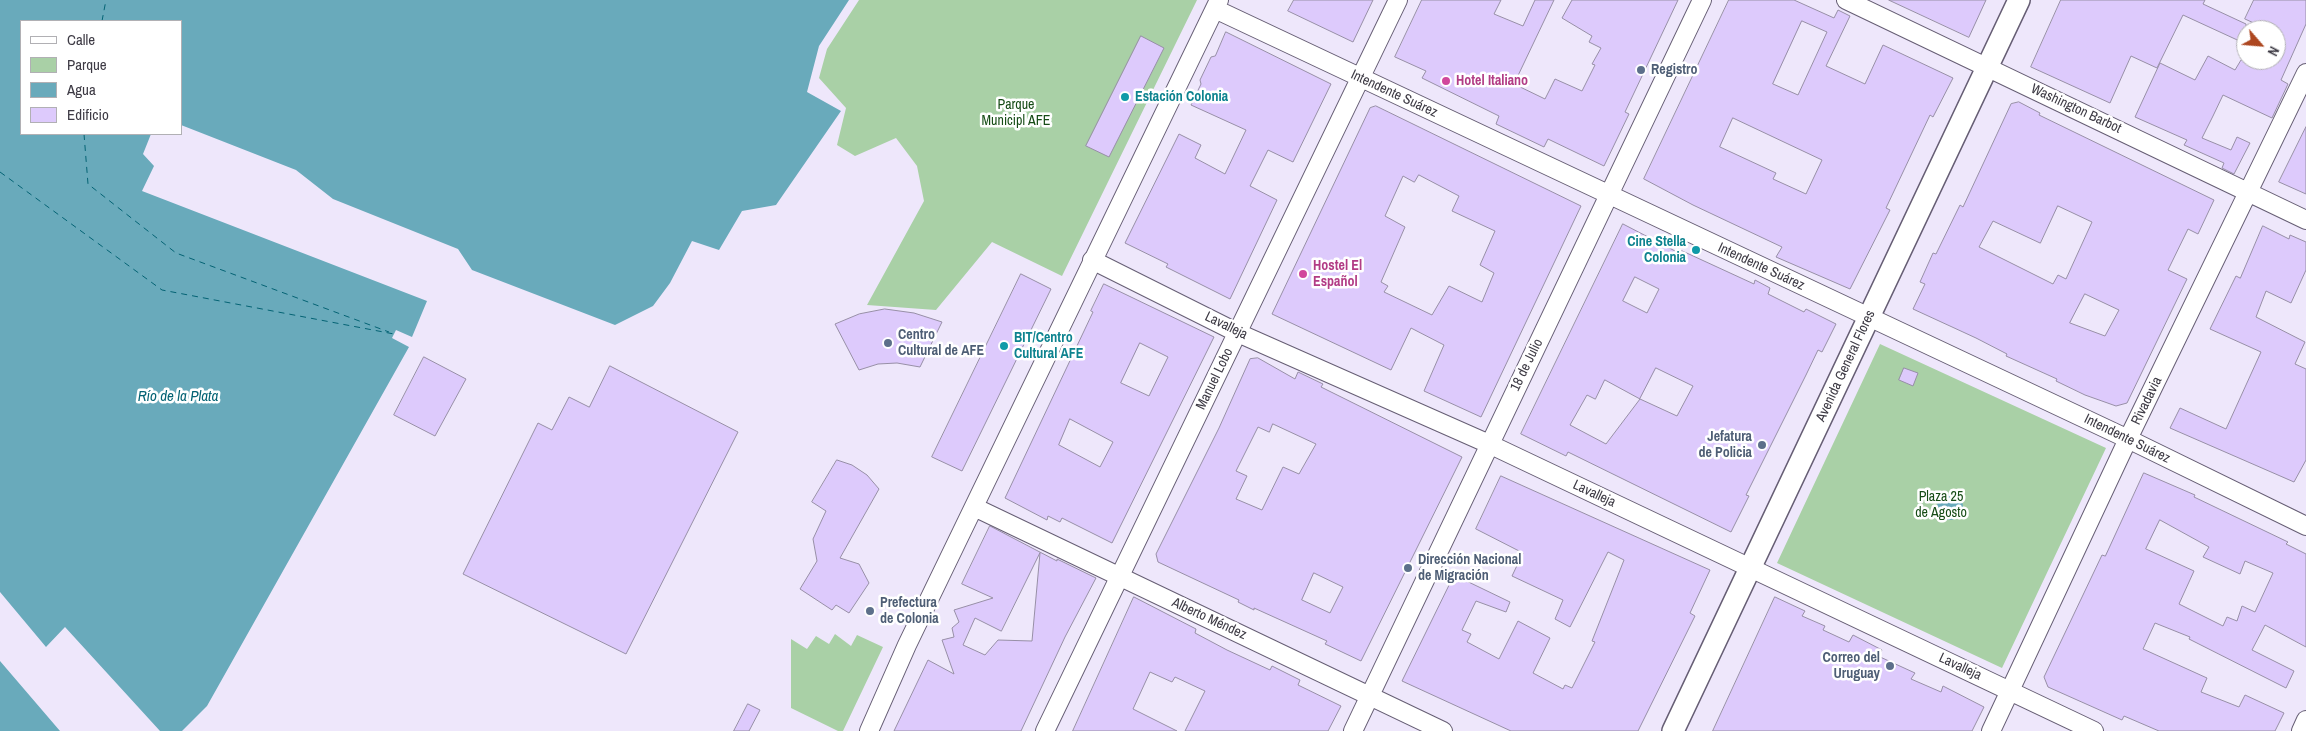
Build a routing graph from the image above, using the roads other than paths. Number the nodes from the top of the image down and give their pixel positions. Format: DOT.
graph roads {
  1 [pos="1398,0"];
  2 [pos="1702,0"];
  3 [pos="1846,0"];
  4 [pos="2019,0"];
  5 [pos="1217,4"];
  6 [pos="1988,67"];
  7 [pos="2306,73"];
  8 [pos="1362,79"];
  9 [pos="2249,192"];
  10 [pos="1608,196"];
  11 [pos="2306,220"];
  12 [pos="1092,260"];
  13 [pos="1869,317"];
  14 [pos="1238,332"];
  15 [pos="2128,440"];
  16 [pos="1490,444"];
  17 [pos="974,507"];
  18 [pos="2306,526"];
  19 [pos="1750,568"];
  20 [pos="1120,577"];
  21 [pos="2010,691"];
  22 [pos="1370,696"];
  23 [pos="2306,720"];
  24 [pos="869,728"];
  25 [pos="1045,731"];
  26 [pos="1353,731"];
  27 [pos="1444,731"];
  28 [pos="1673,731"];
  29 [pos="1991,731"];
  30 [pos="2094,731"];
  31 [pos="2301,731"];
  1 -- 8 [label="street, Manuel Lobo"];
  2 -- 10 [label="street, 18 de Julio"];
  3 -- 6 [label="street, Washington Barbot"];
  4 -- 6 [label="street, Avenida General Flores"];
  5 -- 8 [label="street, Intendente Suárez"];
  5 -- 12 [label="street"];
  6 -- 9 [label="street, Washington Barbot"];
  6 -- 13 [label="street, Avenida General Flores"];
  7 -- 9 [label="street, Rivadavia"];
  8 -- 10 [label="street, Intendente Suárez"];
  8 -- 14 [label="street, Manuel Lobo"];
  9 -- 11 [label="street, Washington Barbot"];
  9 -- 15 [label="street, Rivadavia"];
  10 -- 13 [label="street, Intendente Suárez"];
  10 -- 16 [label="street, 18 de Julio"];
  12 -- 14 [label="street, Lavalleja"];
  12 -- 17 [label="street"];
  13 -- 15 [label="street, Intendente Suárez"];
  13 -- 19 [label="street, Avenida General Flores"];
  14 -- 16 [label="street, Lavalleja"];
  14 -- 20 [label="street, Manuel Lobo"];
  15 -- 18 [label="street, Intendente Suárez"];
  15 -- 21 [label="street, Rivadavia"];
  16 -- 19 [label="street, Lavalleja"];
  16 -- 22 [label="street, 18 de Julio"];
  17 -- 20 [label="street, Alberto Méndez"];
  17 -- 24 [label="street"];
  19 -- 21 [label="street, Lavalleja"];
  19 -- 28 [label="street, Avenida General Flores"];
  20 -- 22 [label="street, Alberto Méndez"];
  20 -- 25 [label="street, Manuel Lobo"];
  21 -- 29 [label="street, Rivadavia"];
  21 -- 30 [label="street, Lavalleja"];
  22 -- 26 [label="street, 18 de Julio"];
  22 -- 27 [label="street, Alberto Méndez"];
  23 -- 31 [label="street"];
}
